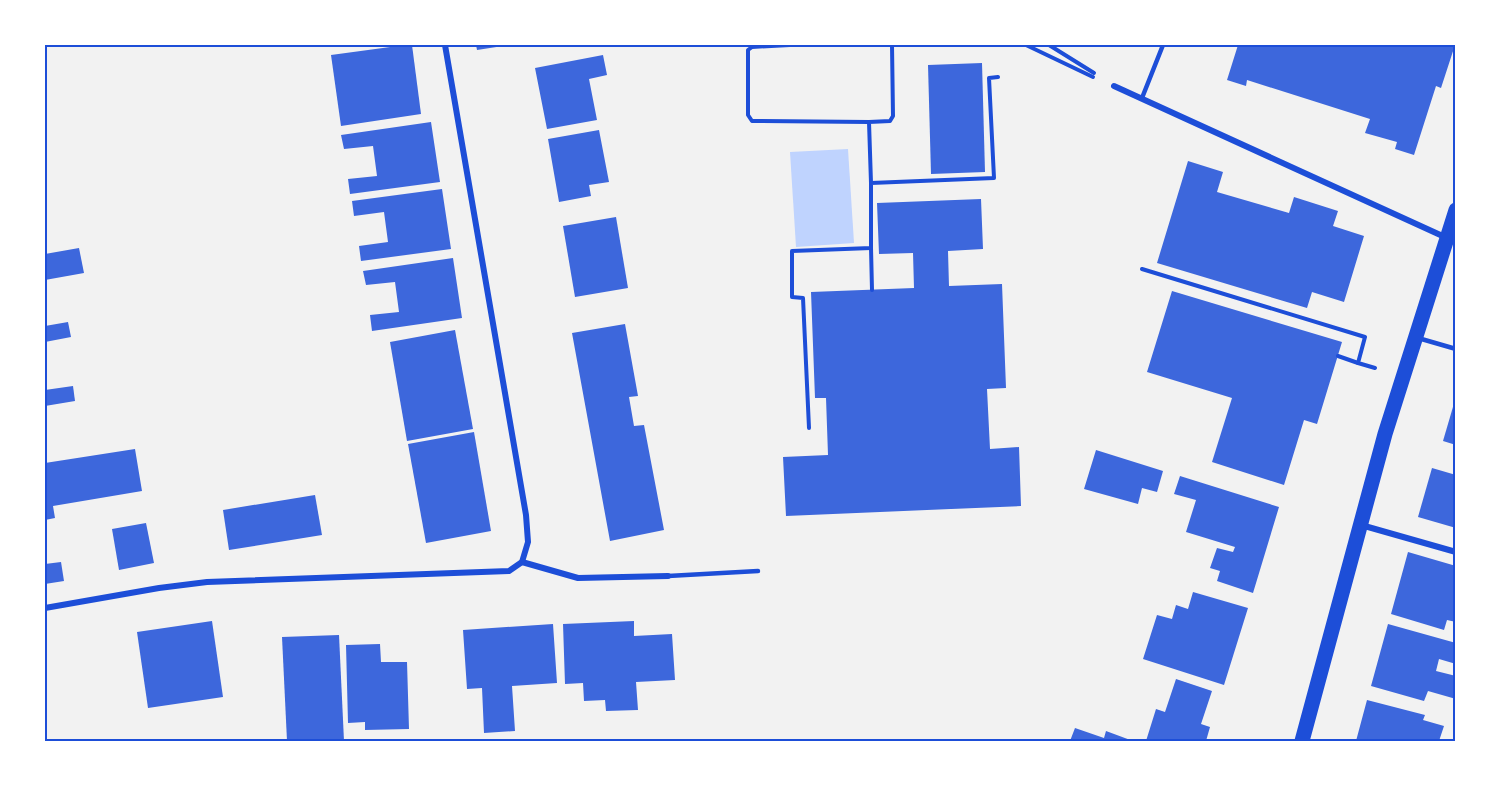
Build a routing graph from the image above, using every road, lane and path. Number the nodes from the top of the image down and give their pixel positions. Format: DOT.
graph roads {
  1 [pos="445,45"];
  2 [pos="790,45"];
  3 [pos="892,45"];
  4 [pos="1026,45"];
  5 [pos="1050,45"];
  6 [pos="1163,45"];
  7 [pos="998,77"];
  8 [pos="1114,86"];
  9 [pos="1142,98"];
  10 [pos="869,122"];
  11 [pos="871,183"];
  12 [pos="1455,216"];
  13 [pos="1447,238"];
  14 [pos="871,248"];
  15 [pos="1142,268"];
  16 [pos="872,290"];
  17 [pos="1415,337"];
  18 [pos="1456,349"];
  19 [pos="1338,356"];
  20 [pos="1358,363"];
  21 [pos="1403,377"];
  22 [pos="809,428"];
  23 [pos="1360,525"];
  24 [pos="1456,552"];
  25 [pos="522,562"];
  26 [pos="758,571"];
  27 [pos="668,576"];
  28 [pos="45,608"];
  29 [pos="1302,741"];
  1 -- 25 [label="street"];
  2 -- 10 [label="path"];
  3 -- 10 [label="path"];
  4 -- 8 [label="path"];
  5 -- 8 [label="path"];
  6 -- 9 [label="lane"];
  7 -- 11 [label="path"];
  8 -- 9 [label="street"];
  9 -- 13 [label="street"];
  10 -- 11 [label="path"];
  11 -- 14 [label="path"];
  12 -- 13 [label="main road"];
  13 -- 17 [label="main road"];
  14 -- 16 [label="path"];
  14 -- 22 [label="path"];
  15 -- 20 [label="path"];
  17 -- 18 [label="lane"];
  17 -- 21 [label="main road"];
  19 -- 20 [label="path"];
  20 -- 21 [label="path"];
  21 -- 23 [label="main road"];
  23 -- 24 [label="street"];
  23 -- 29 [label="main road"];
  25 -- 27 [label="street"];
  25 -- 28 [label="street"];
  26 -- 27 [label="lane"];
}
